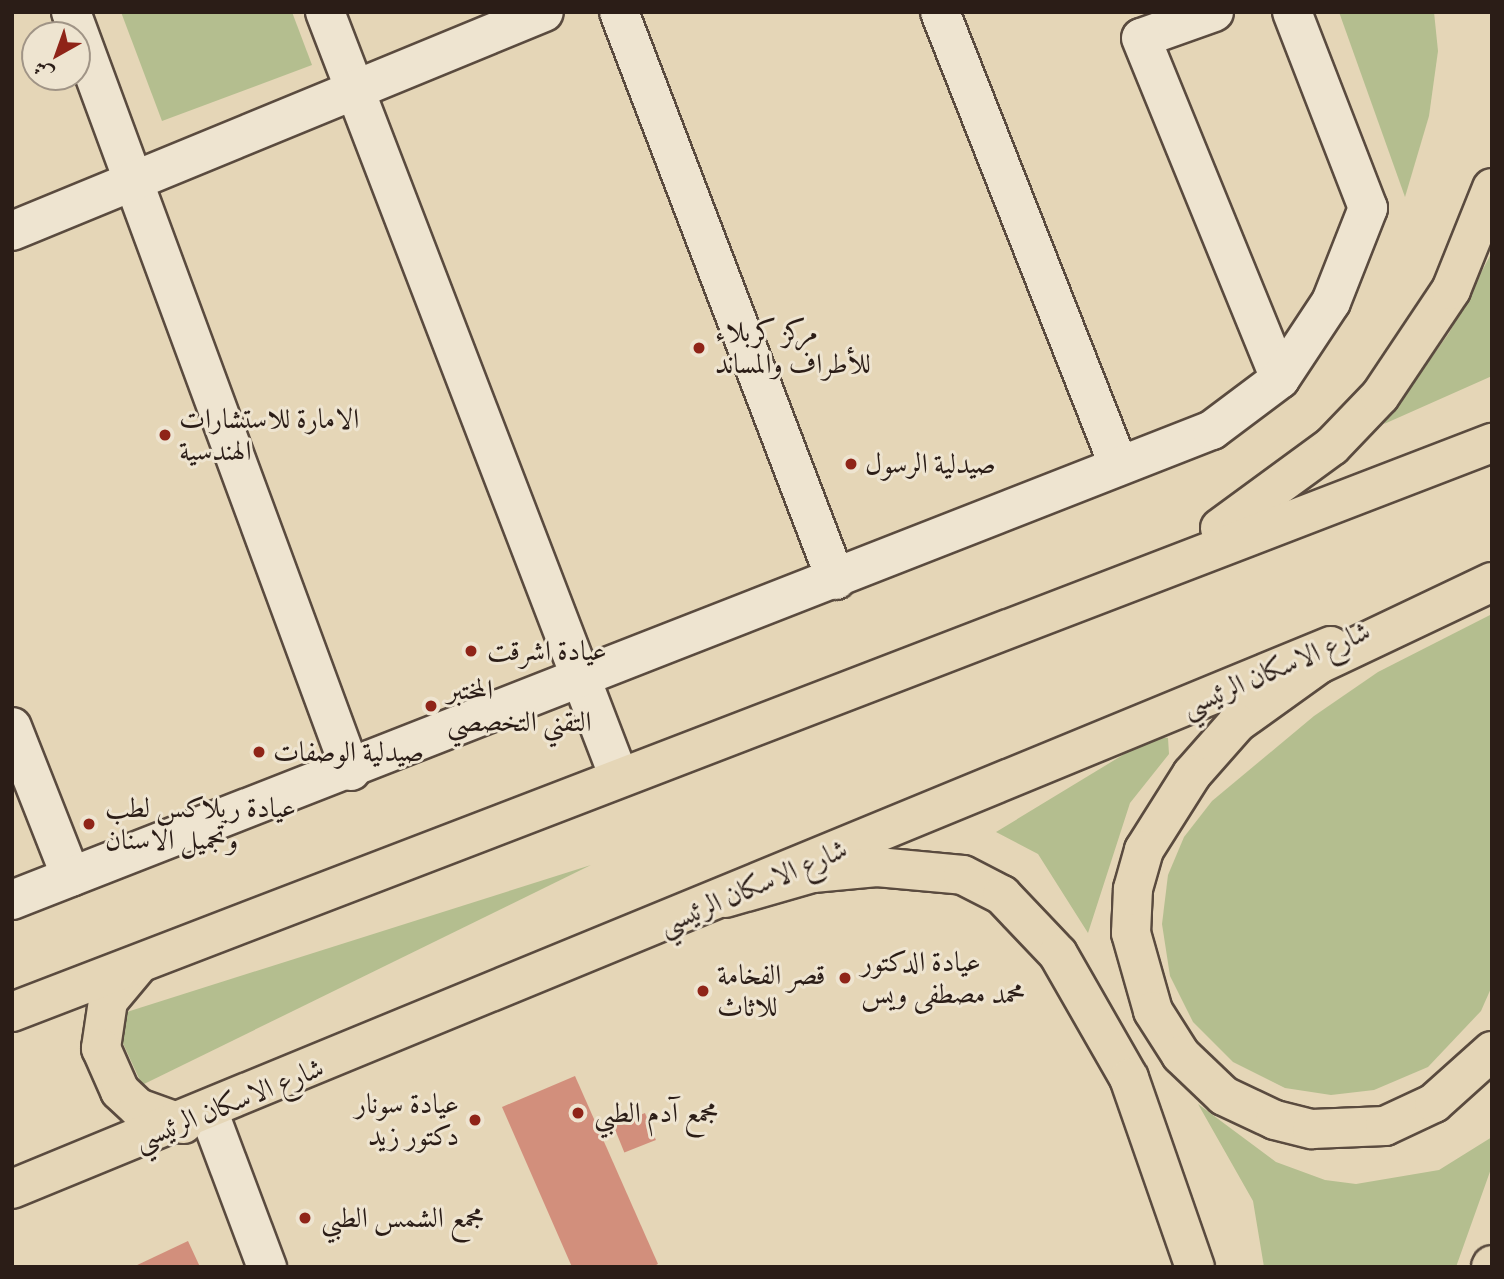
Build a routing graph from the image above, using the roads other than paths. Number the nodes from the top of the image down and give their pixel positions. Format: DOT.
graph roads {
  1 [pos="71,12"];
  2 [pos="325,12"];
  3 [pos="544,12"];
  4 [pos="940,12"];
  5 [pos="1214,12"];
  6 [pos="1292,12"];
  7 [pos="631,16"];
  8 [pos="355,90"];
  9 [pos="134,181"];
  10 [pos="1492,188"];
  11 [pos="12,231"];
  12 [pos="1280,379"];
  13 [pos="1492,443"];
  14 [pos="1119,466"];
  15 [pos="1156,569"];
  16 [pos="836,580"];
  17 [pos="1492,581"];
  18 [pos="581,682"];
  19 [pos="12,727"];
  20 [pos="351,771"];
  21 [pos="620,777"];
  22 [pos="71,877"];
  23 [pos="725,898"];
  24 [pos="12,900"];
  25 [pos="139,964"];
  26 [pos="12,1012"];
  27 [pos="1492,1051"];
  28 [pos="196,1119"];
  29 [pos="12,1189"];
  30 [pos="267,1267"];
  31 [pos="1195,1267"];
  1 -- 9 [label="street"];
  2 -- 8 [label="street"];
  3 -- 8 [label="street"];
  4 -- 14 [label="street"];
  5 -- 12 [label="street"];
  6 -- 12 [label="street"];
  7 -- 16 [label="street"];
  8 -- 9 [label="street"];
  8 -- 18 [label="street"];
  9 -- 11 [label="street"];
  9 -- 20 [label="street"];
  10 -- 15 [label="main road"];
  12 -- 14 [label="street"];
  13 -- 15 [label="main road"];
  14 -- 16 [label="street"];
  15 -- 21 [label="main road"];
  16 -- 18 [label="street"];
  17 -- 23 [label="main road, شارع الاسكان الرئيسي"];
  17 -- 27 [label="main road"];
  18 -- 20 [label="street"];
  18 -- 21 [label="street"];
  19 -- 22 [label="street"];
  20 -- 22 [label="street"];
  21 -- 25 [label="main road"];
  22 -- 24 [label="street"];
  23 -- 28 [label="main road, شارع الاسكان الرئيسي"];
  23 -- 31 [label="main road"];
  25 -- 26 [label="main road"];
  25 -- 28 [label="main road"];
  28 -- 29 [label="main road, شارع الاسكان الرئيسي"];
  28 -- 30 [label="street"];
}
